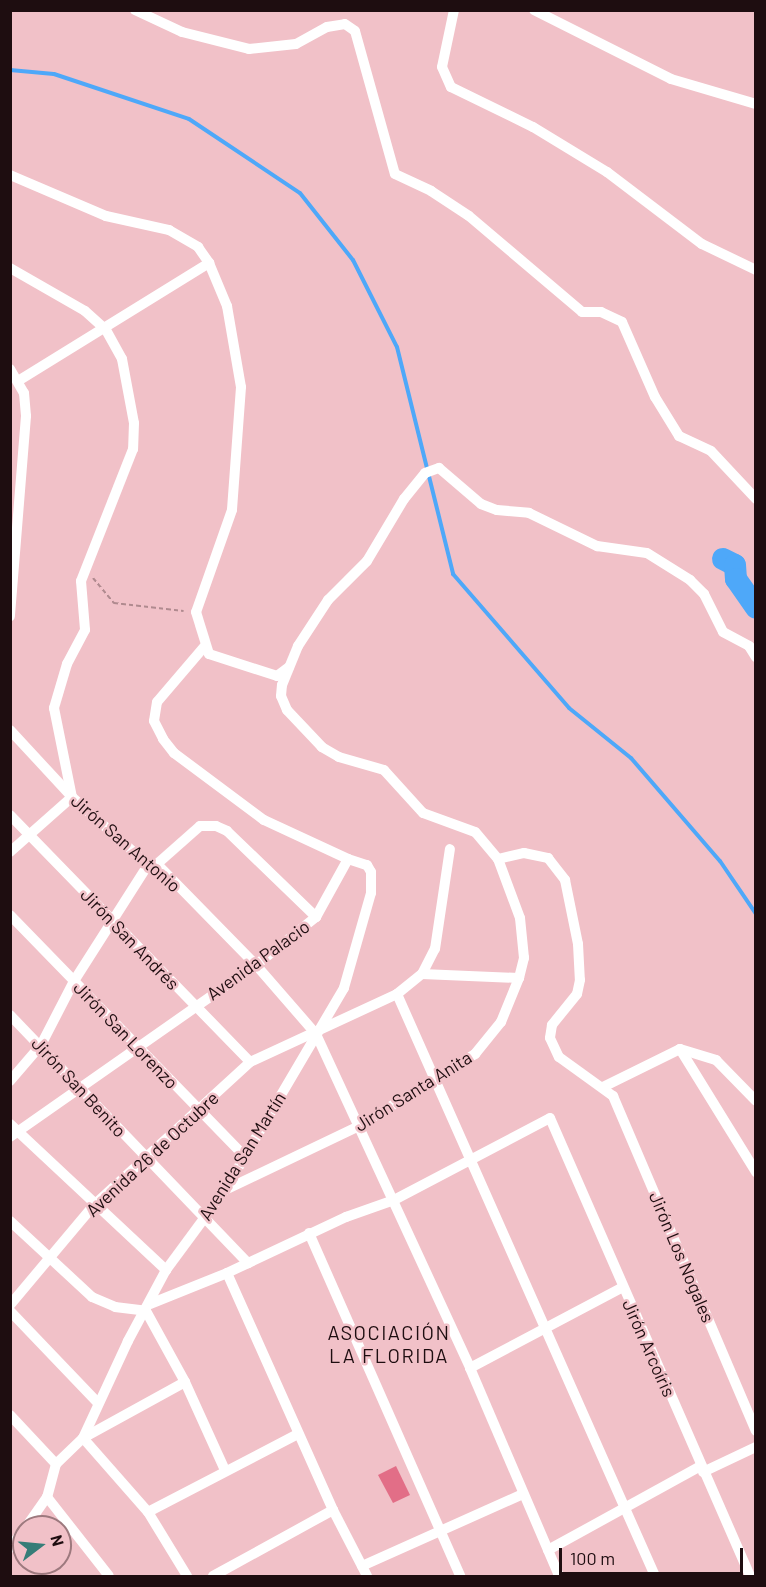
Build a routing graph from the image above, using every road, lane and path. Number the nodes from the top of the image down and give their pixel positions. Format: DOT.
graph roads {
  1 [pos="135,10"];
  2 [pos="454,10"];
  3 [pos="534,10"];
  4 [pos="756,104"];
  5 [pos="10,175"];
  6 [pos="209,263"];
  7 [pos="10,268"];
  8 [pos="756,270"];
  9 [pos="106,330"];
  10 [pos="10,369"];
  11 [pos="18,381"];
  12 [pos="756,499"];
  13 [pos="85,569"];
  14 [pos="196,612"];
  15 [pos="10,616"];
  16 [pos="204,647"];
  17 [pos="756,657"];
  18 [pos="289,667"];
  19 [pos="10,730"];
  20 [pos="72,797"];
  21 [pos="10,815"];
  22 [pos="30,836"];
  23 [pos="450,849"];
  24 [pos="10,852"];
  25 [pos="348,858"];
  26 [pos="498,859"];
  27 [pos="153,865"];
  28 [pos="10,915"];
  29 [pos="316,917"];
  30 [pos="111,921"];
  31 [pos="256,965"];
  32 [pos="422,974"];
  33 [pos="519,978"];
  34 [pos="74,981"];
  35 [pos="397,994"];
  36 [pos="195,1005"];
  37 [pos="10,1015"];
  38 [pos="316,1034"];
  39 [pos="41,1045"];
  40 [pos="138,1047"];
  41 [pos="680,1049"];
  42 [pos="250,1062"];
  43 [pos="10,1081"];
  44 [pos="432,1081"];
  45 [pos="603,1087"];
  46 [pos="79,1090"];
  47 [pos="756,1101"];
  48 [pos="200,1111"];
  49 [pos="359,1126"];
  50 [pos="13,1131"];
  51 [pos="243,1155"];
  52 [pos="147,1160"];
  53 [pos="470,1163"];
  54 [pos="756,1172"];
  55 [pos="225,1190"];
  56 [pos="394,1200"];
  57 [pos="93,1206"];
  58 [pos="204,1217"];
  59 [pos="10,1221"];
  60 [pos="309,1233"];
  61 [pos="48,1259"];
  62 [pos="248,1263"];
  63 [pos="166,1270"];
  64 [pos="227,1274"];
  65 [pos="623,1287"];
  66 [pos="10,1305"];
  67 [pos="148,1307"];
  68 [pos="10,1311"];
  69 [pos="547,1326"];
  70 [pos="470,1368"];
  71 [pos="185,1382"];
  72 [pos="98,1403"];
  73 [pos="10,1415"];
  74 [pos="756,1431"];
  75 [pos="298,1434"];
  76 [pos="83,1438"];
  77 [pos="756,1448"];
  78 [pos="56,1464"];
  79 [pos="702,1469"];
  80 [pos="225,1470"];
  81 [pos="523,1494"];
  82 [pos="47,1497"];
  83 [pos="625,1508"];
  84 [pos="333,1510"];
  85 [pos="148,1512"];
  86 [pos="34,1515"];
  87 [pos="441,1533"];
  88 [pos="548,1550"];
  89 [pos="362,1566"];
  90 [pos="109,1576"];
  91 [pos="187,1576"];
  92 [pos="213,1576"];
  93 [pos="367,1576"];
  94 [pos="460,1576"];
  95 [pos="559,1576"];
  96 [pos="655,1576"];
  97 [pos="750,1576"];
  1 -- 12 [label="street"];
  2 -- 8 [label="street"];
  3 -- 4 [label="street"];
  5 -- 6 [label="street"];
  6 -- 9 [label="street"];
  6 -- 14 [label="street"];
  7 -- 9 [label="street"];
  9 -- 11 [label="street"];
  9 -- 13 [label="street"];
  10 -- 11 [label="street"];
  11 -- 15 [label="street"];
  13 -- 14 [label="path"];
  13 -- 20 [label="street"];
  14 -- 16 [label="street"];
  16 -- 18 [label="street"];
  16 -- 25 [label="street"];
  17 -- 18 [label="street"];
  18 -- 26 [label="street, Jirón Santa Anita"];
  19 -- 20 [label="street, Jirón San Antonio"];
  20 -- 22 [label="street"];
  20 -- 27 [label="street, Jirón San Antonio"];
  21 -- 22 [label="street, Jirón San Andrés"];
  22 -- 24 [label="street"];
  22 -- 30 [label="street, Jirón San Andrés"];
  23 -- 32 [label="street"];
  25 -- 29 [label="street, Avenida Palacio"];
  25 -- 38 [label="street"];
  26 -- 33 [label="street, Jirón Santa Anita"];
  26 -- 45 [label="street"];
  27 -- 29 [label="street"];
  27 -- 30 [label="street"];
  27 -- 31 [label="street, Jirón San Antonio"];
  28 -- 34 [label="street, Jirón San Lorenzo"];
  29 -- 31 [label="street, Avenida Palacio"];
  30 -- 34 [label="street"];
  30 -- 36 [label="street, Jirón San Andrés"];
  31 -- 36 [label="street, Avenida Palacio"];
  31 -- 38 [label="street, Jirón San Antonio"];
  32 -- 33 [label="street"];
  32 -- 35 [label="street"];
  33 -- 44 [label="street, Jirón Santa Anita"];
  34 -- 39 [label="street"];
  34 -- 40 [label="street, Jirón San Lorenzo"];
  35 -- 38 [label="street"];
  35 -- 44 [label="street"];
  36 -- 40 [label="street, Avenida Palacio"];
  36 -- 42 [label="street, Jirón San Andrés"];
  37 -- 39 [label="street, Jirón San Benito"];
  38 -- 42 [label="street, Avenida 26 de Octubre"];
  38 -- 49 [label="street, Jirón San Antonio"];
  38 -- 51 [label="street, Avenida San Martín"];
  39 -- 43 [label="street"];
  39 -- 46 [label="street, Jirón San Benito"];
  40 -- 46 [label="street, Avenida Palacio"];
  40 -- 48 [label="street, Jirón San Lorenzo"];
  41 -- 45 [label="street"];
  41 -- 47 [label="street"];
  41 -- 54 [label="street"];
  42 -- 48 [label="street, Avenida 26 de Octubre"];
  44 -- 49 [label="street, Jirón Santa Anita"];
  44 -- 53 [label="street"];
  45 -- 74 [label="street, Jirón Los Nogales"];
  46 -- 50 [label="street, Avenida Palacio"];
  46 -- 52 [label="street, Jirón San Benito"];
  48 -- 51 [label="street, Jirón San Lorenzo"];
  48 -- 52 [label="street, Avenida 26 de Octubre"];
  49 -- 55 [label="street, Jirón Santa Anita"];
  49 -- 56 [label="street, Jirón San Antonio"];
  50 -- 57 [label="street"];
  51 -- 55 [label="street, Avenida San Martín"];
  52 -- 57 [label="street, Avenida 26 de Octubre"];
  52 -- 58 [label="street, Jirón San Benito"];
  53 -- 56 [label="street"];
  53 -- 65 [label="street, Jirón Arcoíris"];
  53 -- 69 [label="street"];
  55 -- 58 [label="street, Avenida San Martín"];
  56 -- 60 [label="street"];
  56 -- 70 [label="street, Jirón San Antonio"];
  57 -- 61 [label="street, Avenida 26 de Octubre"];
  57 -- 63 [label="street"];
  58 -- 62 [label="street, Jirón San Benito"];
  58 -- 63 [label="street, Avenida San Martín"];
  59 -- 61 [label="street"];
  60 -- 62 [label="street"];
  60 -- 87 [label="street"];
  61 -- 66 [label="street, Avenida 26 de Octubre"];
  61 -- 67 [label="street"];
  62 -- 64 [label="street"];
  63 -- 67 [label="street, Avenida San Martín"];
  64 -- 67 [label="street"];
  64 -- 75 [label="street"];
  65 -- 69 [label="street"];
  65 -- 79 [label="street, Jirón Arcoíris"];
  67 -- 71 [label="street"];
  67 -- 72 [label="street, Avenida San Martín"];
  68 -- 72 [label="street"];
  69 -- 70 [label="street"];
  69 -- 83 [label="street"];
  70 -- 81 [label="street, Jirón San Antonio"];
  71 -- 76 [label="street"];
  71 -- 80 [label="street"];
  72 -- 76 [label="street, Avenida San Martín"];
  73 -- 78 [label="street"];
  75 -- 80 [label="street"];
  75 -- 84 [label="street"];
  76 -- 78 [label="street, Avenida San Martín"];
  76 -- 85 [label="street"];
  77 -- 79 [label="street"];
  78 -- 82 [label="street"];
  79 -- 83 [label="street"];
  79 -- 97 [label="street, Jirón Arcoíris"];
  80 -- 85 [label="street"];
  81 -- 87 [label="street"];
  81 -- 88 [label="street, Jirón San Antonio"];
  82 -- 86 [label="street"];
  82 -- 90 [label="street"];
  83 -- 88 [label="street"];
  83 -- 96 [label="street"];
  84 -- 89 [label="street"];
  84 -- 92 [label="street"];
  85 -- 91 [label="street"];
  87 -- 89 [label="street"];
  87 -- 94 [label="street"];
  88 -- 95 [label="street, Jirón San Antonio"];
  89 -- 93 [label="street"];
}
